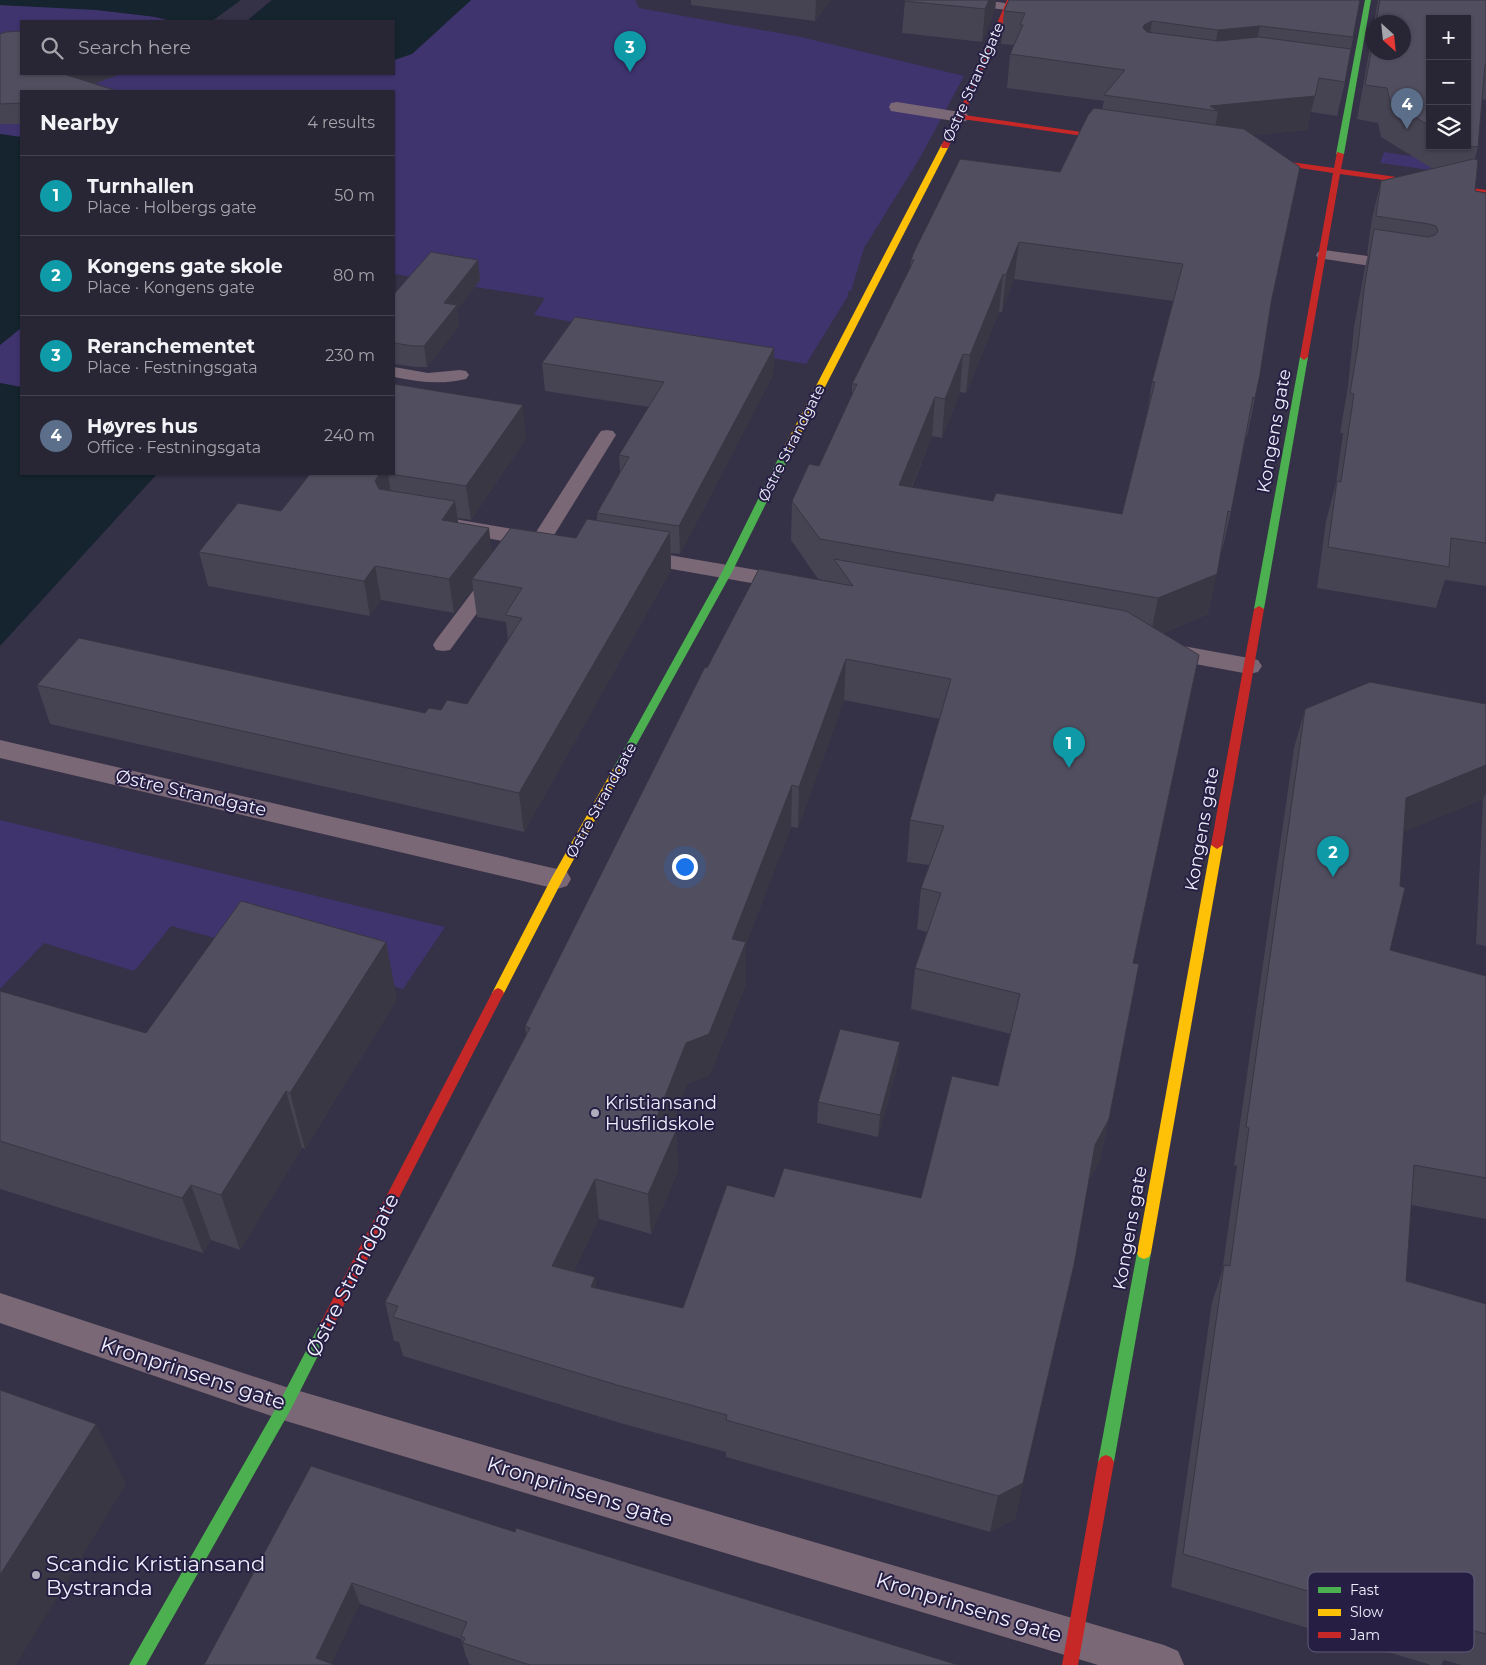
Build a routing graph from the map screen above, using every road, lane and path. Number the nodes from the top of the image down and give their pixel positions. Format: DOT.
graph roads {
  1 [pos="957,0"];
  2 [pos="1009,3"];
  3 [pos="1371,4"];
  4 [pos="1338,76"];
  5 [pos="1355,78"];
  6 [pos="897,107"];
  7 [pos="960,117"];
  8 [pos="1125,141"];
  9 [pos="1249,158"];
  10 [pos="1339,171"];
  11 [pos="1486,192"];
  12 [pos="1324,255"];
  13 [pos="1408,267"];
  14 [pos="395,372"];
  15 [pos="460,375"];
  16 [pos="607,436"];
  17 [pos="431,522"];
  18 [pos="528,548"];
  19 [pos="608,552"];
  20 [pos="727,572"];
  21 [pos="814,587"];
  22 [pos="443,644"];
  23 [pos="1143,647"];
  24 [pos="1249,666"];
  25 [pos="0,749"];
  26 [pos="557,879"];
  27 [pos="0,1308"];
  28 [pos="286,1404"];
  29 [pos="1072,1652"];
  30 [pos="137,1665"];
  31 [pos="1164,1665"];
  1 -- 2 [label="lane"];
  2 -- 7 [label="street, Østre Strandgate"];
  3 -- 5 [label="street, Kongens gate"];
  4 -- 5 [label="lane"];
  5 -- 10 [label="street, Kongens gate"];
  6 -- 7 [label="street"];
  7 -- 8 [label="street"];
  7 -- 20 [label="street, Østre Strandgate"];
  9 -- 10 [label="street"];
  10 -- 11 [label="street"];
  10 -- 12 [label="street, Kongens gate"];
  12 -- 13 [label="lane"];
  12 -- 24 [label="street, Kongens gate"];
  14 -- 15 [label="lane"];
  16 -- 18 [label="lane"];
  17 -- 18 [label="street"];
  18 -- 22 [label="lane"];
  19 -- 20 [label="street"];
  20 -- 21 [label="street"];
  20 -- 26 [label="street, Østre Strandgate"];
  23 -- 24 [label="street"];
  24 -- 29 [label="street, Kongens gate"];
  25 -- 26 [label="street, Østre Strandgate"];
  26 -- 28 [label="street, Østre Strandgate"];
  27 -- 28 [label="street, Kronprinsens gate"];
  28 -- 29 [label="street, Kronprinsens gate"];
  28 -- 30 [label="street, Østre Strandgate"];
  29 -- 31 [label="street, Kronprinsens gate"];
}
